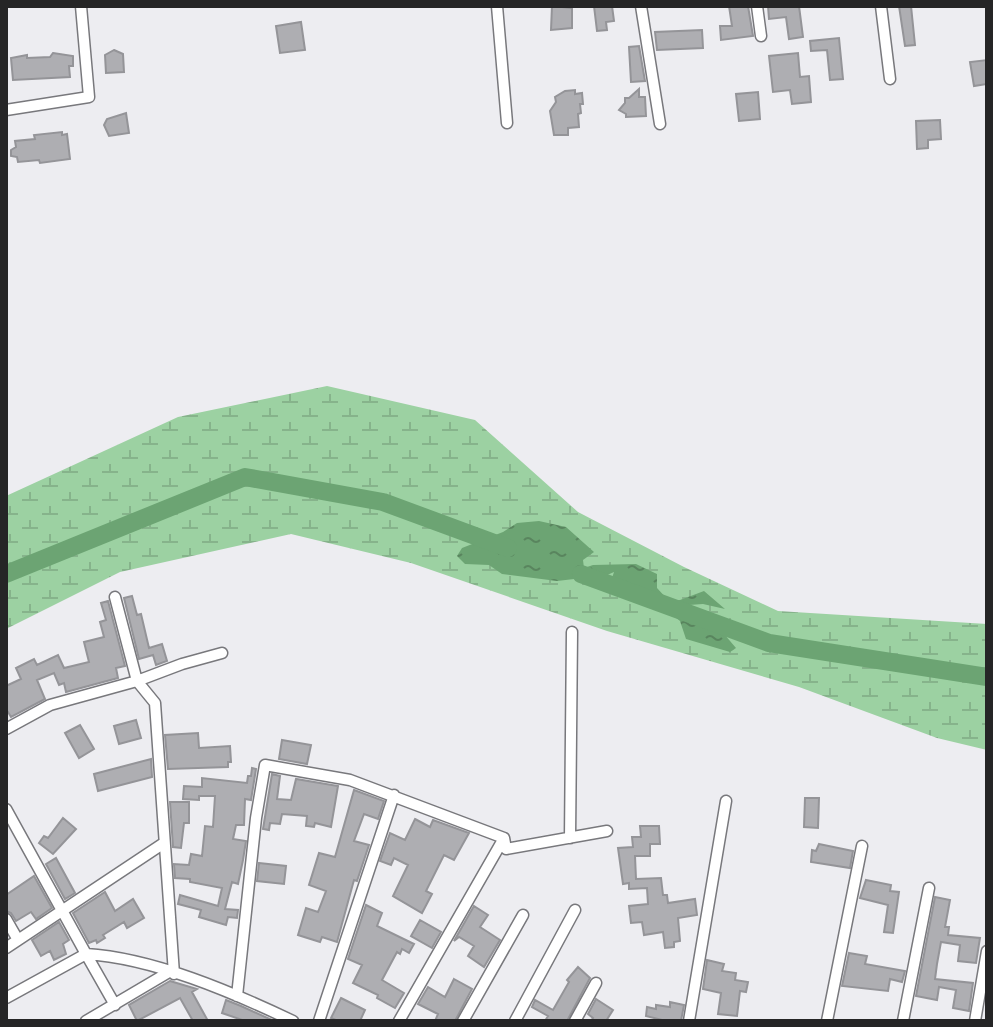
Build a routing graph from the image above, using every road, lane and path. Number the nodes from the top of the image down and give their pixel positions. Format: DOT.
graph roads {
  1 [pos="81,6"];
  2 [pos="497,6"];
  3 [pos="641,6"];
  4 [pos="757,6"];
  5 [pos="881,6"];
  6 [pos="761,36"];
  7 [pos="890,79"];
  8 [pos="6,110"];
  9 [pos="507,123"];
  10 [pos="660,124"];
  11 [pos="115,597"];
  12 [pos="572,632"];
  13 [pos="222,653"];
  14 [pos="137,681"];
  15 [pos="6,729"];
  16 [pos="394,795"];
  17 [pos="726,801"];
  18 [pos="6,809"];
  19 [pos="607,831"];
  20 [pos="504,838"];
  21 [pos="570,838"];
  22 [pos="164,843"];
  23 [pos="862,846"];
  24 [pos="929,888"];
  25 [pos="575,910"];
  26 [pos="62,912"];
  27 [pos="523,915"];
  28 [pos="6,919"];
  29 [pos="18,940"];
  30 [pos="6,948"];
  31 [pos="987,951"];
  32 [pos="86,954"];
  33 [pos="172,973"];
  34 [pos="596,983"];
  35 [pos="237,996"];
  36 [pos="6,998"];
  37 [pos="115,1005"];
  38 [pos="289,1020"];
  39 [pos="86,1021"];
  40 [pos="319,1021"];
  41 [pos="399,1021"];
  42 [pos="463,1021"];
  43 [pos="515,1021"];
  44 [pos="575,1021"];
  45 [pos="689,1021"];
  46 [pos="827,1021"];
  47 [pos="903,1021"];
  48 [pos="975,1021"];
  1 -- 8 [label="street"];
  2 -- 9 [label="street"];
  3 -- 10 [label="street"];
  4 -- 6 [label="street"];
  5 -- 7 [label="street"];
  11 -- 14 [label="street"];
  12 -- 21 [label="street"];
  13 -- 14 [label="street"];
  14 -- 15 [label="street"];
  14 -- 22 [label="street"];
  16 -- 20 [label="street"];
  16 -- 35 [label="street"];
  16 -- 40 [label="street"];
  17 -- 45 [label="street"];
  18 -- 26 [label="street"];
  19 -- 21 [label="street"];
  20 -- 21 [label="street"];
  20 -- 41 [label="street"];
  22 -- 26 [label="street"];
  22 -- 33 [label="street"];
  23 -- 46 [label="street"];
  24 -- 47 [label="street"];
  25 -- 43 [label="street"];
  26 -- 29 [label="street"];
  26 -- 32 [label="street"];
  27 -- 42 [label="street"];
  28 -- 29 [label="street"];
  29 -- 30 [label="street"];
  31 -- 48 [label="street"];
  32 -- 33 [label="street"];
  32 -- 36 [label="street"];
  32 -- 37 [label="street"];
  33 -- 35 [label="street"];
  33 -- 37 [label="street"];
  34 -- 44 [label="street"];
  35 -- 38 [label="street"];
  37 -- 39 [label="street"];
}
